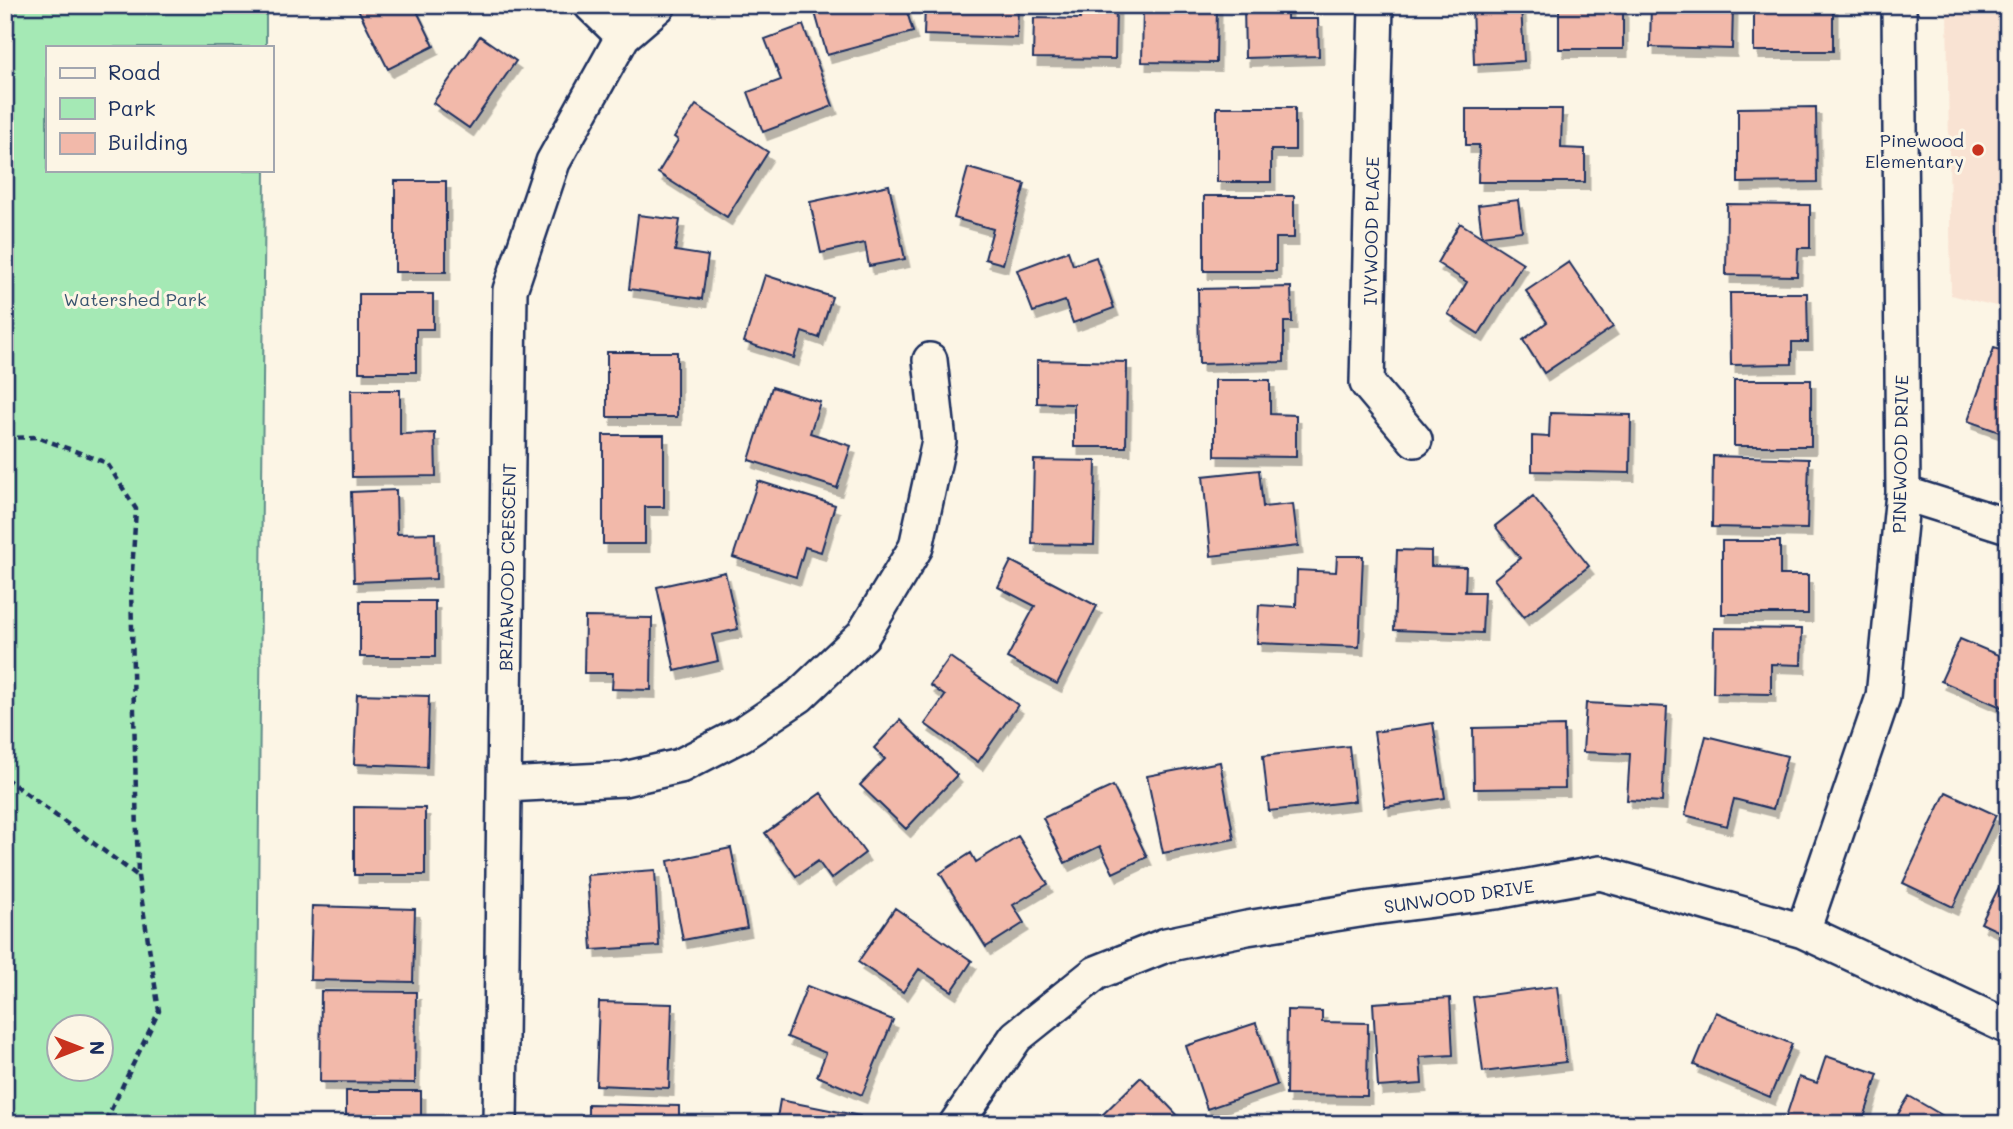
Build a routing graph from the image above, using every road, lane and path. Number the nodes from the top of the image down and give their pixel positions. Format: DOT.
graph roads {
  1 [pos="591,5"];
  2 [pos="659,5"];
  3 [pos="1376,5"];
  4 [pos="1899,5"];
  5 [pos="623,36"];
  6 [pos="930,360"];
  7 [pos="5,438"];
  8 [pos="1415,440"];
  9 [pos="1903,493"];
  10 [pos="2008,526"];
  11 [pos="5,778"];
  12 [pos="505,785"];
  13 [pos="138,876"];
  14 [pos="1803,931"];
  15 [pos="2008,1027"];
  16 [pos="104,1124"];
  17 [pos="500,1124"];
  18 [pos="956,1124"];
  1 -- 5 [label="street"];
  2 -- 5 [label="street, BRIARWOOD CRESCENT"];
  3 -- 8 [label="street, IVYWOOD PLACE"];
  4 -- 9 [label="street, PINEWOOD DRIVE"];
  5 -- 12 [label="street, BRIARWOOD CRESCENT"];
  6 -- 12 [label="street"];
  7 -- 13 [label="path"];
  9 -- 10 [label="street"];
  9 -- 14 [label="street, PINEWOOD DRIVE"];
  11 -- 13 [label="path"];
  12 -- 17 [label="street, BRIARWOOD CRESCENT"];
  13 -- 16 [label="path"];
  14 -- 15 [label="street, SUNWOOD DRIVE"];
  14 -- 18 [label="street, SUNWOOD DRIVE"];
}
